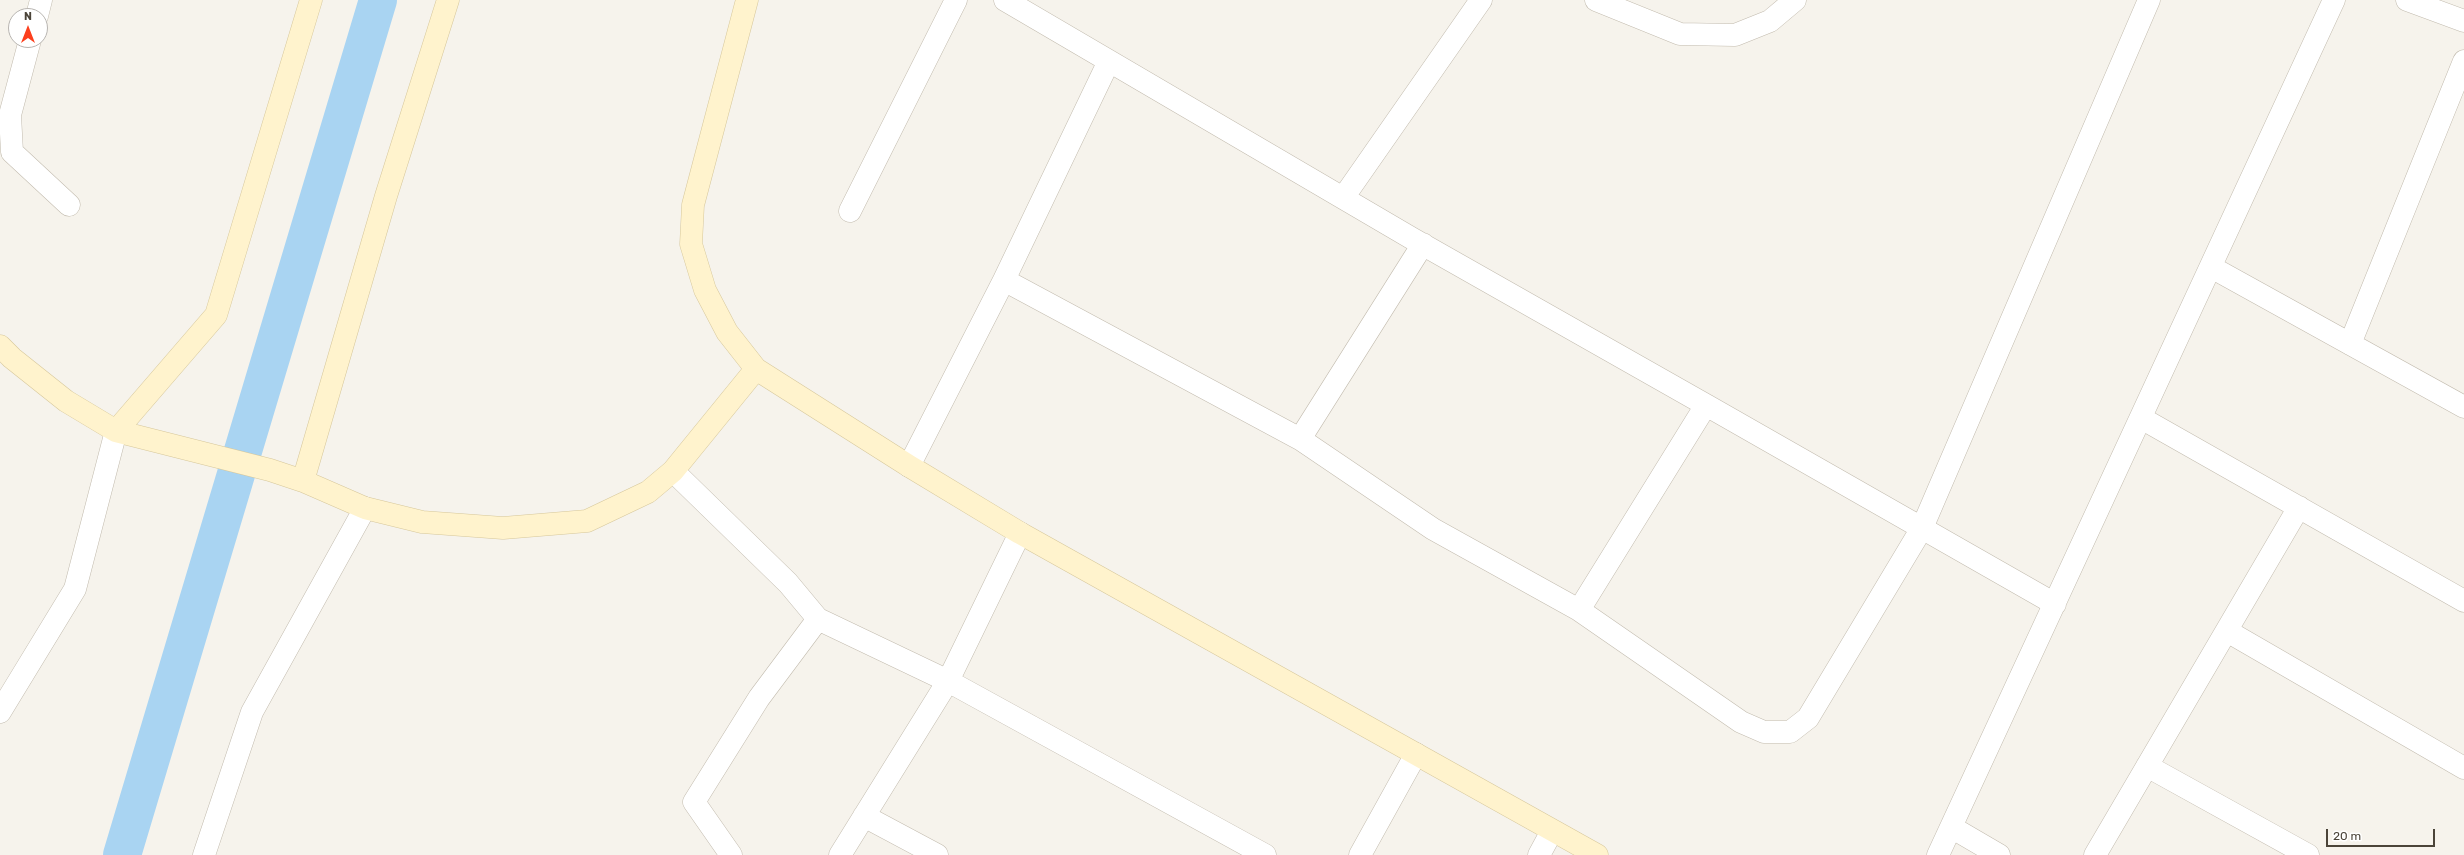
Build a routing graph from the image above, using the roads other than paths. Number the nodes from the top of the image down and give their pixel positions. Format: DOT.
graph roads {
  1 [pos="311,0"];
  2 [pos="448,0"];
  3 [pos="747,0"];
  4 [pos="956,0"];
  5 [pos="1005,0"];
  6 [pos="1481,0"];
  7 [pos="1596,0"];
  8 [pos="1795,0"];
  9 [pos="2149,0"];
  10 [pos="2334,0"];
  11 [pos="2407,0"];
  12 [pos="2464,21"];
  13 [pos="28,48"];
  14 [pos="1109,61"];
  15 [pos="2464,61"];
  16 [pos="1344,198"];
  17 [pos="68,205"];
  18 [pos="850,211"];
  19 [pos="1423,244"];
  20 [pos="2211,267"];
  21 [pos="1004,280"];
  22 [pos="2350,344"];
  23 [pos="0,346"];
  24 [pos="756,369"];
  25 [pos="1706,405"];
  26 [pos="2464,407"];
  27 [pos="2141,418"];
  28 [pos="116,431"];
  29 [pos="1300,439"];
  30 [pos="909,466"];
  31 [pos="673,471"];
  32 [pos="304,481"];
  33 [pos="2299,507"];
  34 [pos="365,508"];
  35 [pos="1922,528"];
  36 [pos="1020,533"];
  37 [pos="2462,594"];
  38 [pos="2055,604"];
  39 [pos="1579,610"];
  40 [pos="818,619"];
  41 [pos="2227,631"];
  42 [pos="948,681"];
  43 [pos="0,712"];
  44 [pos="1416,754"];
  45 [pos="2147,766"];
  46 [pos="2464,768"];
  47 [pos="864,816"];
  48 [pos="1951,827"];
  49 [pos="1552,831"];
  50 [pos="204,855"];
  51 [pos="731,855"];
  52 [pos="840,855"];
  53 [pos="937,855"];
  54 [pos="1265,855"];
  55 [pos="1360,855"];
  56 [pos="1539,855"];
  57 [pos="1597,855"];
  58 [pos="1938,855"];
  59 [pos="1999,855"];
  60 [pos="2095,855"];
  61 [pos="2308,855"];
  1 -- 28 [label="street"];
  2 -- 32 [label="street"];
  3 -- 24 [label="street"];
  4 -- 18 [label="street"];
  5 -- 14 [label="street"];
  6 -- 16 [label="street"];
  7 -- 8 [label="street"];
  9 -- 35 [label="street"];
  10 -- 20 [label="street"];
  11 -- 12 [label="street"];
  13 -- 17 [label="street"];
  14 -- 16 [label="street"];
  14 -- 21 [label="street"];
  15 -- 22 [label="street"];
  16 -- 19 [label="street"];
  19 -- 25 [label="street"];
  19 -- 29 [label="street"];
  20 -- 22 [label="street"];
  20 -- 27 [label="street"];
  21 -- 29 [label="street"];
  21 -- 30 [label="street"];
  22 -- 26 [label="street"];
  23 -- 28 [label="street"];
  24 -- 30 [label="street"];
  24 -- 31 [label="street"];
  25 -- 35 [label="street"];
  25 -- 39 [label="street"];
  27 -- 33 [label="street"];
  27 -- 38 [label="street"];
  28 -- 32 [label="street"];
  28 -- 43 [label="street"];
  29 -- 39 [label="street"];
  30 -- 36 [label="street"];
  31 -- 34 [label="street"];
  31 -- 40 [label="street"];
  32 -- 34 [label="street"];
  33 -- 37 [label="street"];
  33 -- 41 [label="street"];
  34 -- 50 [label="street"];
  35 -- 38 [label="street"];
  35 -- 39 [label="street"];
  36 -- 42 [label="street"];
  36 -- 44 [label="street"];
  38 -- 48 [label="street"];
  40 -- 42 [label="street"];
  40 -- 51 [label="street"];
  41 -- 45 [label="street"];
  41 -- 46 [label="street"];
  42 -- 47 [label="street"];
  42 -- 54 [label="street"];
  44 -- 49 [label="street"];
  44 -- 55 [label="street"];
  45 -- 60 [label="street"];
  45 -- 61 [label="street"];
  47 -- 52 [label="street"];
  47 -- 53 [label="street"];
  48 -- 58 [label="street"];
  48 -- 59 [label="street"];
  49 -- 56 [label="street"];
  49 -- 57 [label="street"];
}
